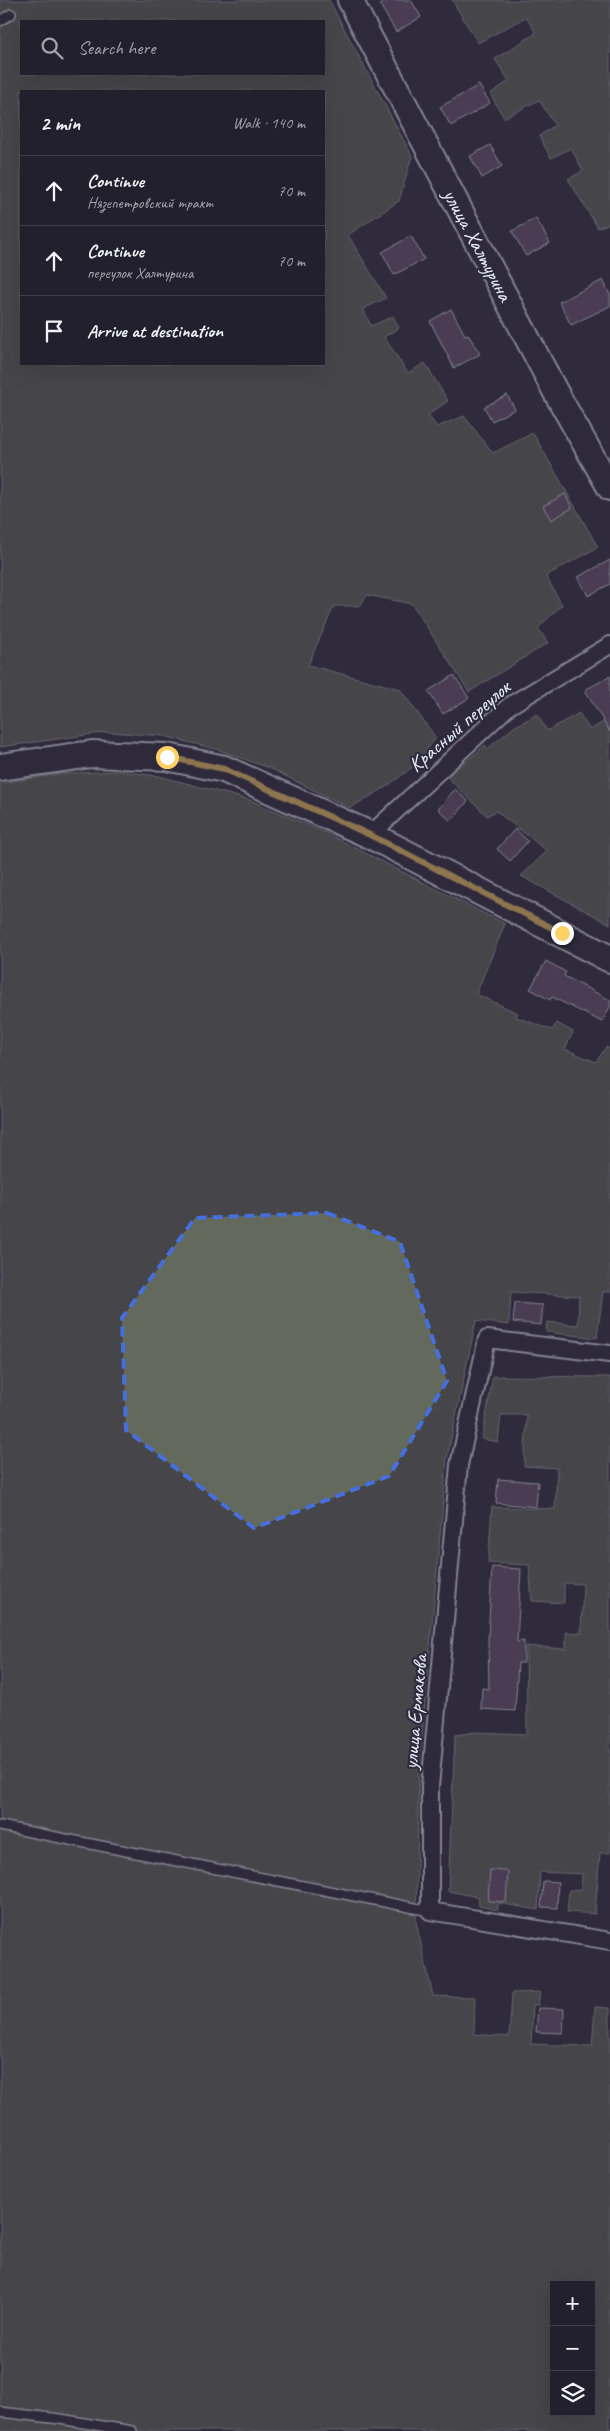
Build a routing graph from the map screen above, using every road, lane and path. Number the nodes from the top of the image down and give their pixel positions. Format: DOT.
graph roads {
  1 [pos="350,0"];
  2 [pos="11,14"];
  3 [pos="0,21"];
  4 [pos="610,488"];
  5 [pos="610,646"];
  6 [pos="0,768"];
  7 [pos="370,835"];
  8 [pos="610,959"];
  9 [pos="610,1354"];
  10 [pos="0,1826"];
  11 [pos="430,1911"];
  12 [pos="610,1941"];
  13 [pos="0,2412"];
  14 [pos="132,2431"];
  1 -- 4 [label="street, улица Халтурина"];
  2 -- 3 [label="lane"];
  5 -- 7 [label="street, Красный переулок"];
  6 -- 7 [label="main road"];
  7 -- 8 [label="main road"];
  9 -- 11 [label="street, улица Ермакова"];
  10 -- 11 [label="lane"];
  11 -- 12 [label="street"];
  13 -- 14 [label="lane"];
}
